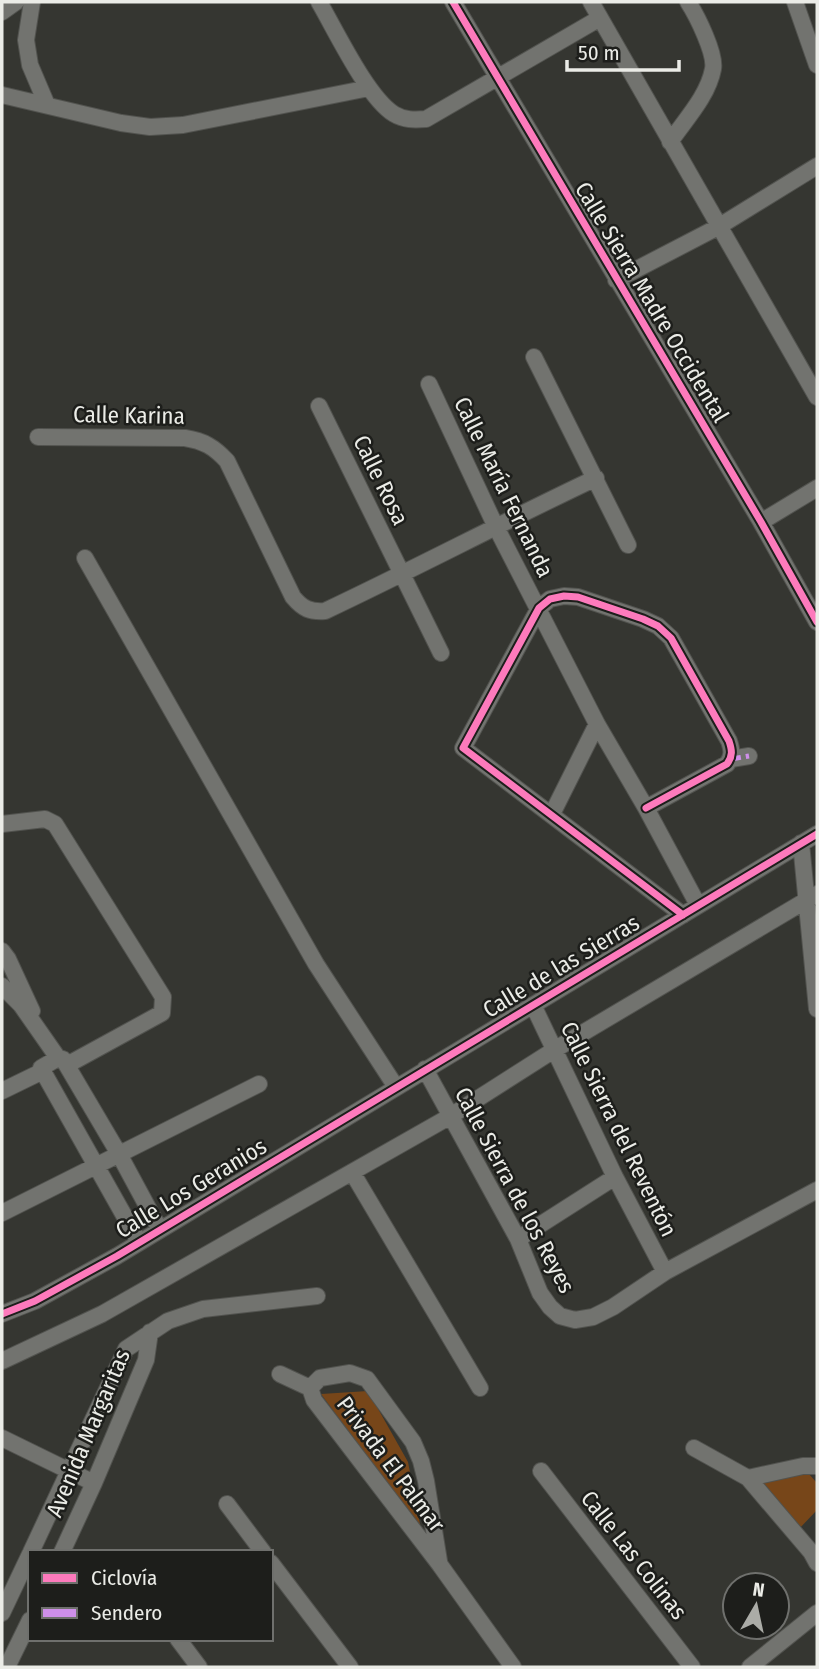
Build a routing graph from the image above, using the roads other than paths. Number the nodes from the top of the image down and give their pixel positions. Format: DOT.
graph roads {
  1 [pos="16,2"];
  2 [pos="32,2"];
  3 [pos="318,2"];
  4 [pos="453,2"];
  5 [pos="591,2"];
  6 [pos="688,2"];
  7 [pos="795,2"];
  8 [pos="2,12"];
  9 [pos="600,18"];
  10 [pos="817,65"];
  11 [pos="498,78"];
  12 [pos="369,88"];
  13 [pos="2,95"];
  14 [pos="47,105"];
  15 [pos="670,142"];
  16 [pos="817,166"];
  17 [pos="718,227"];
  18 [pos="616,280"];
  19 [pos="534,357"];
  20 [pos="429,384"];
  21 [pos="817,397"];
  22 [pos="319,406"];
  23 [pos="38,437"];
  24 [pos="596,478"];
  25 [pos="817,488"];
  26 [pos="761,523"];
  27 [pos="495,525"];
  28 [pos="628,545"];
  29 [pos="85,558"];
  30 [pos="402,575"];
  31 [pos="539,608"];
  32 [pos="817,622"];
  33 [pos="441,653"];
  34 [pos="597,724"];
  35 [pos="749,756"];
  36 [pos="731,759"];
  37 [pos="646,808"];
  38 [pos="552,814"];
  39 [pos="2,824"];
  40 [pos="817,834"];
  41 [pos="801,843"];
  42 [pos="812,897"];
  43 [pos="698,905"];
  44 [pos="683,915"];
  45 [pos="2,951"];
  46 [pos="2,986"];
  47 [pos="533,1005"];
  48 [pos="817,1009"];
  49 [pos="39,1028"];
  50 [pos="554,1050"];
  51 [pos="63,1061"];
  52 [pos="425,1069"];
  53 [pos="43,1070"];
  54 [pos="259,1084"];
  55 [pos="396,1087"];
  56 [pos="2,1091"];
  57 [pos="449,1117"];
  58 [pos="119,1154"];
  59 [pos="97,1165"];
  60 [pos="352,1172"];
  61 [pos="615,1177"];
  62 [pos="817,1190"];
  63 [pos="2,1213"];
  64 [pos="160,1230"];
  65 [pos="518,1239"];
  66 [pos="139,1242"];
  67 [pos="665,1272"];
  68 [pos="317,1296"];
  69 [pos="2,1314"];
  70 [pos="150,1332"];
  71 [pos="2,1362"];
  72 [pos="280,1374"];
  73 [pos="310,1388"];
  74 [pos="480,1388"];
  75 [pos="2,1438"];
  76 [pos="694,1448"];
  77 [pos="817,1466"];
  78 [pos="69,1471"];
  79 [pos="541,1471"];
  80 [pos="748,1478"];
  81 [pos="94,1483"];
  82 [pos="227,1504"];
  83 [pos="31,1550"];
  84 [pos="63,1550"];
  85 [pos="262,1550"];
  86 [pos="815,1553"];
  87 [pos="28,1556"];
  88 [pos="440,1565"];
  89 [pos="273,1566"];
  90 [pos="8,1582"];
  91 [pos="2,1613"];
  92 [pos="817,1613"];
  93 [pos="28,1624"];
  94 [pos="180,1641"];
  95 [pos="7,1667"];
  96 [pos="199,1667"];
  97 [pos="350,1667"];
  98 [pos="513,1667"];
  99 [pos="692,1667"];
  100 [pos="750,1667"];
  1 -- 8 [label="street"];
  2 -- 14 [label="street"];
  3 -- 12 [label="street"];
  4 -- 11 [label="street, Calle Sierra Madre Occidental"];
  5 -- 9 [label="street"];
  6 -- 15 [label="street"];
  7 -- 10 [label="street"];
  9 -- 11 [label="street"];
  9 -- 15 [label="street"];
  11 -- 12 [label="street"];
  11 -- 18 [label="street, Calle Sierra Madre Occidental"];
  12 -- 14 [label="street"];
  13 -- 14 [label="street"];
  15 -- 17 [label="street"];
  16 -- 17 [label="street"];
  17 -- 18 [label="street"];
  17 -- 21 [label="street"];
  18 -- 26 [label="street, Calle Sierra Madre Occidental"];
  19 -- 24 [label="street"];
  20 -- 27 [label="street, Calle María Fernanda"];
  22 -- 30 [label="street, Calle Rosa"];
  23 -- 30 [label="street, Calle Karina"];
  24 -- 27 [label="street"];
  24 -- 28 [label="street"];
  25 -- 26 [label="street"];
  26 -- 32 [label="street, Calle Sierra Madre Occidental"];
  27 -- 30 [label="street"];
  27 -- 31 [label="street, Calle María Fernanda"];
  29 -- 55 [label="street"];
  30 -- 33 [label="street, Calle Rosa"];
  31 -- 34 [label="street, Calle María Fernanda"];
  31 -- 36 [label="street"];
  31 -- 38 [label="street"];
  34 -- 37 [label="street, Calle María Fernanda"];
  34 -- 38 [label="street"];
  35 -- 36 [label="street"];
  36 -- 37 [label="street"];
  37 -- 43 [label="street, Calle María Fernanda"];
  38 -- 44 [label="street"];
  39 -- 51 [label="street"];
  40 -- 41 [label="street, Calle de las Sierras"];
  41 -- 42 [label="street"];
  41 -- 43 [label="street, Calle de las Sierras"];
  42 -- 48 [label="street"];
  42 -- 50 [label="street"];
  43 -- 44 [label="street, Calle de las Sierras"];
  44 -- 47 [label="street, Calle de las Sierras"];
  45 -- 49 [label="street"];
  46 -- 49 [label="street"];
  47 -- 50 [label="street, Calle Sierra del Reventón"];
  47 -- 52 [label="street, Calle de las Sierras"];
  49 -- 51 [label="street"];
  50 -- 57 [label="street"];
  50 -- 61 [label="street, Calle Sierra del Reventón"];
  51 -- 53 [label="street"];
  51 -- 58 [label="street"];
  52 -- 55 [label="street, Calle de las Sierras"];
  52 -- 57 [label="street, Calle Sierra de los Reyes"];
  53 -- 56 [label="street"];
  53 -- 59 [label="street"];
  54 -- 58 [label="street"];
  55 -- 64 [label="street, Calle Los Geranios"];
  57 -- 60 [label="street"];
  57 -- 65 [label="street, Calle Sierra de los Reyes"];
  58 -- 59 [label="street"];
  58 -- 64 [label="street"];
  59 -- 63 [label="street"];
  59 -- 66 [label="street"];
  60 -- 71 [label="street"];
  60 -- 74 [label="street"];
  61 -- 65 [label="street"];
  61 -- 67 [label="street, Calle Sierra del Reventón"];
  62 -- 67 [label="street"];
  64 -- 66 [label="street, Calle Los Geranios"];
  65 -- 67 [label="street, Calle Sierra de los Reyes"];
  66 -- 69 [label="street, Calle Los Geranios"];
  68 -- 70 [label="street"];
  70 -- 78 [label="street, Avenida Margaritas"];
  70 -- 81 [label="street, Avenida Margaritas"];
  72 -- 73 [label="street, Privada El Palmar"];
  73 -- 88 [label="street, Privada El Palmar"];
  73 -- 88 [label="street, Privada El Palmar"];
  75 -- 78 [label="street"];
  76 -- 80 [label="street"];
  77 -- 80 [label="street"];
  78 -- 81 [label="street"];
  78 -- 83 [label="street, Avenida Margaritas"];
  79 -- 99 [label="street, Calle Las Colinas"];
  80 -- 86 [label="street"];
  81 -- 84 [label="street, Avenida Margaritas"];
  82 -- 85 [label="street"];
  87 -- 90 [label="street, Avenida Margaritas"];
  88 -- 98 [label="street, Privada El Palmar"];
  89 -- 97 [label="street"];
  90 -- 91 [label="street, Avenida Margaritas"];
  92 -- 100 [label="street"];
  93 -- 95 [label="street"];
  94 -- 96 [label="street"];
}
